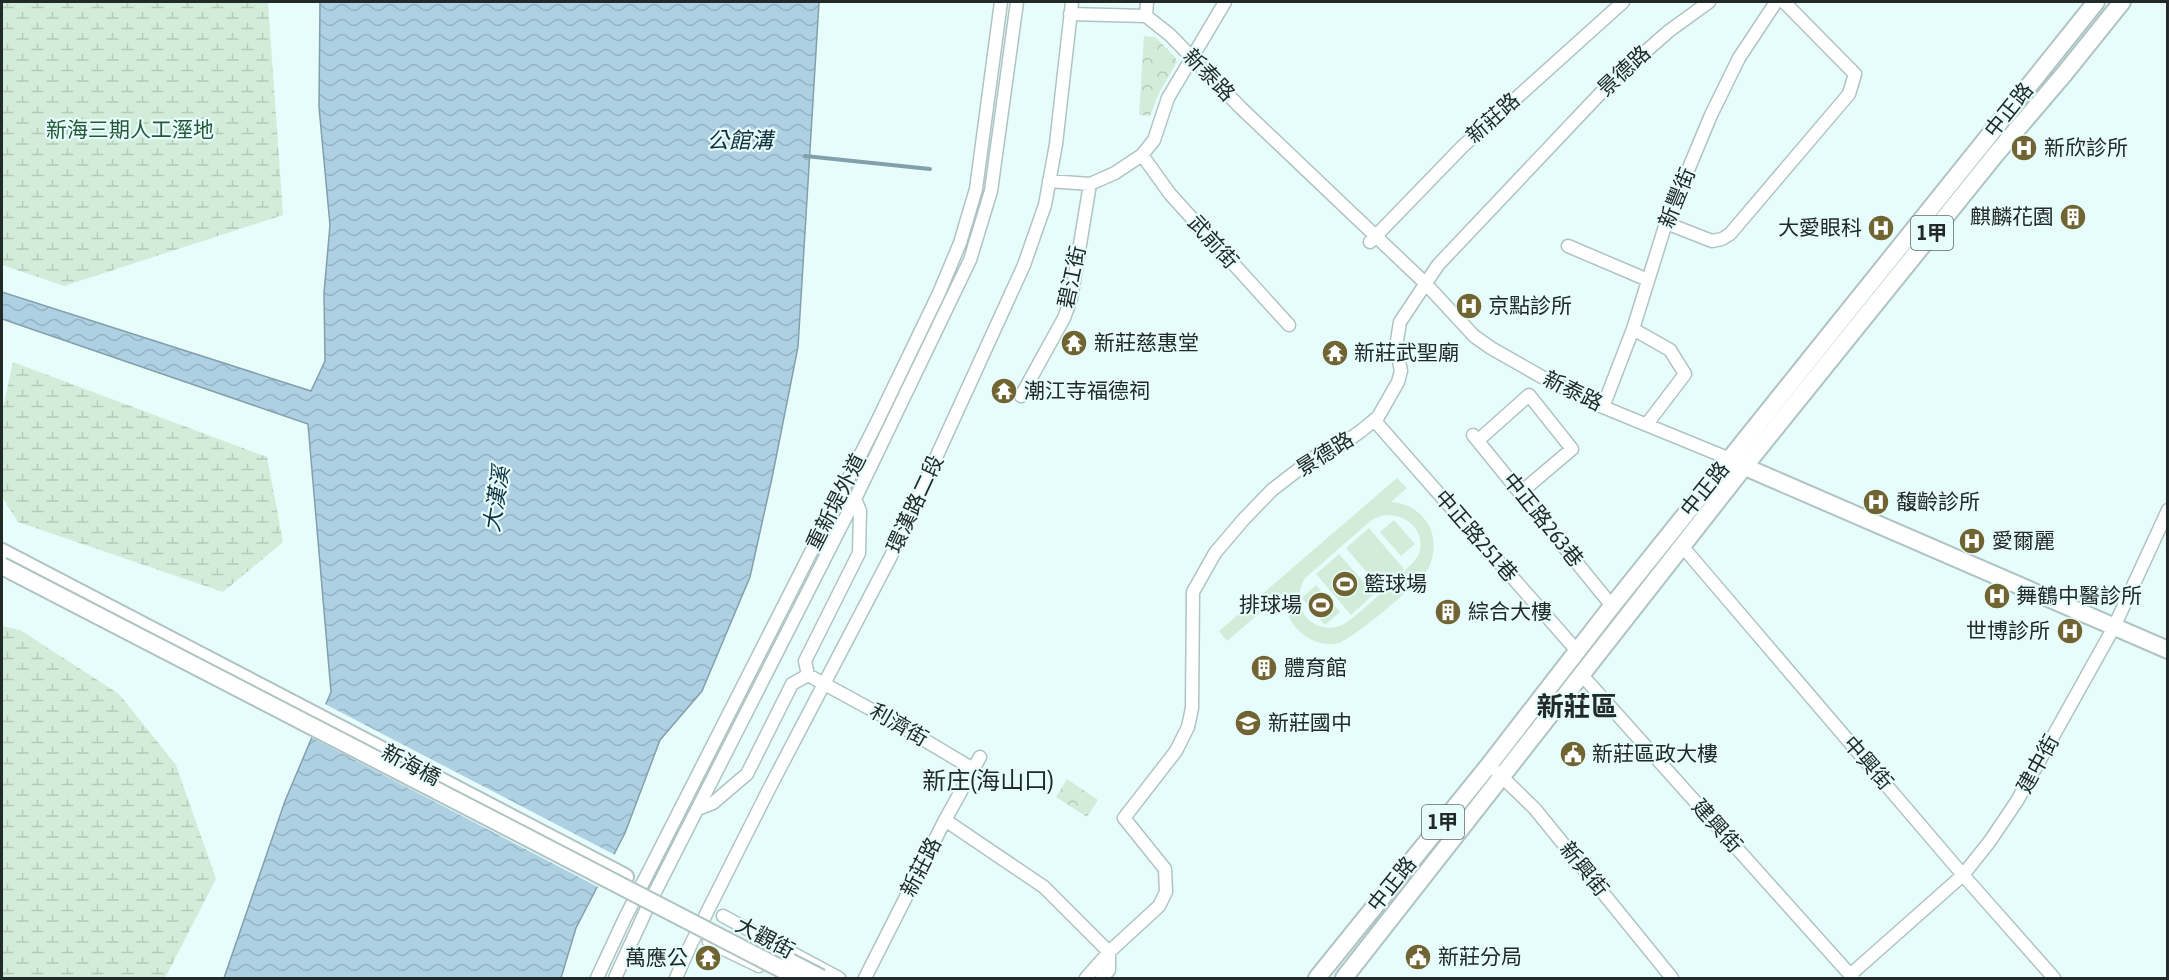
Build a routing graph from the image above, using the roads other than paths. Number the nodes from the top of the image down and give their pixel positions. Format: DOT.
graph roads {
  1 [pos="1001,2"];
  2 [pos="1017,2"];
  3 [pos="1147,2"];
  4 [pos="1225,2"];
  5 [pos="1623,2"];
  6 [pos="1708,2"];
  7 [pos="1776,2"];
  8 [pos="1784,2"];
  9 [pos="2096,2"];
  10 [pos="2122,2"];
  11 [pos="1071,8"];
  12 [pos="1146,16"];
  13 [pos="1192,57"];
  14 [pos="1142,155"];
  15 [pos="1049,181"];
  16 [pos="1090,184"];
  17 [pos="1666,223"];
  18 [pos="1372,238"];
  19 [pos="1568,246"];
  20 [pos="1648,280"];
  21 [pos="1425,284"];
  22 [pos="1289,325"];
  23 [pos="1633,328"];
  24 [pos="1020,396"];
  25 [pos="1603,406"];
  26 [pos="1374,420"];
  27 [pos="1647,424"];
  28 [pos="1737,463"];
  29 [pos="1521,493"];
  30 [pos="855,499"];
  31 [pos="2168,510"];
  32 [pos="1682,546"];
  33 [pos="2,552"];
  34 [pos="2,566"];
  35 [pos="1612,606"];
  36 [pos="2114,627"];
  37 [pos="2168,650"];
  38 [pos="1578,652"];
  39 [pos="1581,674"];
  40 [pos="808,675"];
  41 [pos="824,682"];
  42 [pos="980,757"];
  43 [pos="973,769"];
  44 [pos="1495,770"];
  45 [pos="698,809"];
  46 [pos="945,820"];
  47 [pos="1963,874"];
  48 [pos="723,916"];
  49 [pos="709,942"];
  50 [pos="1109,952"];
  51 [pos="1851,976"];
  52 [pos="597,978"];
  53 [pos="615,978"];
  54 [pos="676,978"];
  55 [pos="784,978"];
  56 [pos="799,978"];
  57 [pos="821,978"];
  58 [pos="839,978"];
  59 [pos="865,978"];
  60 [pos="1086,978"];
  61 [pos="1102,978"];
  62 [pos="1317,978"];
  63 [pos="1344,978"];
  64 [pos="1672,978"];
  65 [pos="2054,978"];
  1 -- 52 [label="street, 重新堤外道"];
  2 -- 30 [label="street, 重新堤外道"];
  3 -- 12 [label="street"];
  4 -- 13 [label="street"];
  5 -- 18 [label="street, 新莊路"];
  6 -- 21 [label="street, 景德路"];
  7 -- 17 [label="street, 新豐街"];
  8 -- 17 [label="street"];
  9 -- 28 [label="main road, 中正路 / 1甲"];
  10 -- 28 [label="main road, 中正路 / 1甲"];
  11 -- 12 [label="street"];
  11 -- 15 [label="street, 環漢路二段"];
  12 -- 13 [label="street, 新泰路"];
  13 -- 14 [label="street"];
  13 -- 18 [label="street, 新泰路"];
  14 -- 16 [label="street"];
  14 -- 22 [label="street, 武前街"];
  15 -- 16 [label="street"];
  15 -- 41 [label="street, 環漢路二段"];
  16 -- 24 [label="street, 碧江街"];
  17 -- 20 [label="street, 新豐街"];
  18 -- 21 [label="street, 新泰路"];
  19 -- 20 [label="street"];
  20 -- 23 [label="street, 新豐街"];
  21 -- 25 [label="street, 新泰路"];
  21 -- 26 [label="street, 景德路"];
  23 -- 25 [label="street, 新豐街"];
  23 -- 27 [label="street"];
  25 -- 27 [label="street, 新泰路"];
  26 -- 38 [label="street, 中正路251巷"];
  26 -- 50 [label="street, 景德路"];
  27 -- 28 [label="street, 新泰路"];
  28 -- 32 [label="main road, 中正路 / 1甲"];
  28 -- 35 [label="main road, 中正路 / 1甲"];
  28 -- 36 [label="main road, 新泰路"];
  29 -- 29 [label="street, 中正路263巷"];
  29 -- 35 [label="street, 中正路263巷"];
  30 -- 40 [label="street"];
  30 -- 45 [label="street, 重新堤外道"];
  31 -- 36 [label="street, 建中街"];
  32 -- 39 [label="main road, 中正路 / 1甲"];
  32 -- 47 [label="street, 中興街"];
  33 -- 57 [label="main road, 新海橋, bridge"];
  34 -- 56 [label="main road, 新海橋, bridge"];
  35 -- 38 [label="main road, 中正路 / 1甲"];
  36 -- 37 [label="main road, 新泰路"];
  36 -- 47 [label="street, 建中街"];
  38 -- 44 [label="main road, 中正路 / 1甲"];
  39 -- 44 [label="main road, 中正路 / 1甲"];
  39 -- 51 [label="street, 建興街"];
  40 -- 41 [label="street, 利濟街"];
  40 -- 45 [label="street"];
  41 -- 43 [label="street, 利濟街"];
  41 -- 54 [label="street, 環漢路二段"];
  42 -- 43 [label="street, 新莊路"];
  43 -- 46 [label="street, 新莊路"];
  44 -- 62 [label="main road, 中正路 / 1甲"];
  44 -- 63 [label="main road, 中正路 / 1甲"];
  44 -- 64 [label="street, 新興街"];
  45 -- 53 [label="street, 重新堤外道"];
  46 -- 50 [label="street"];
  46 -- 59 [label="street, 新莊路"];
  47 -- 51 [label="street, 建中街"];
  47 -- 65 [label="street, 中興街"];
  48 -- 58 [label="street, 大觀街"];
  49 -- 55 [label="street, 大觀街"];
  50 -- 60 [label="street, 景德路"];
  50 -- 61 [label="street"];
}
